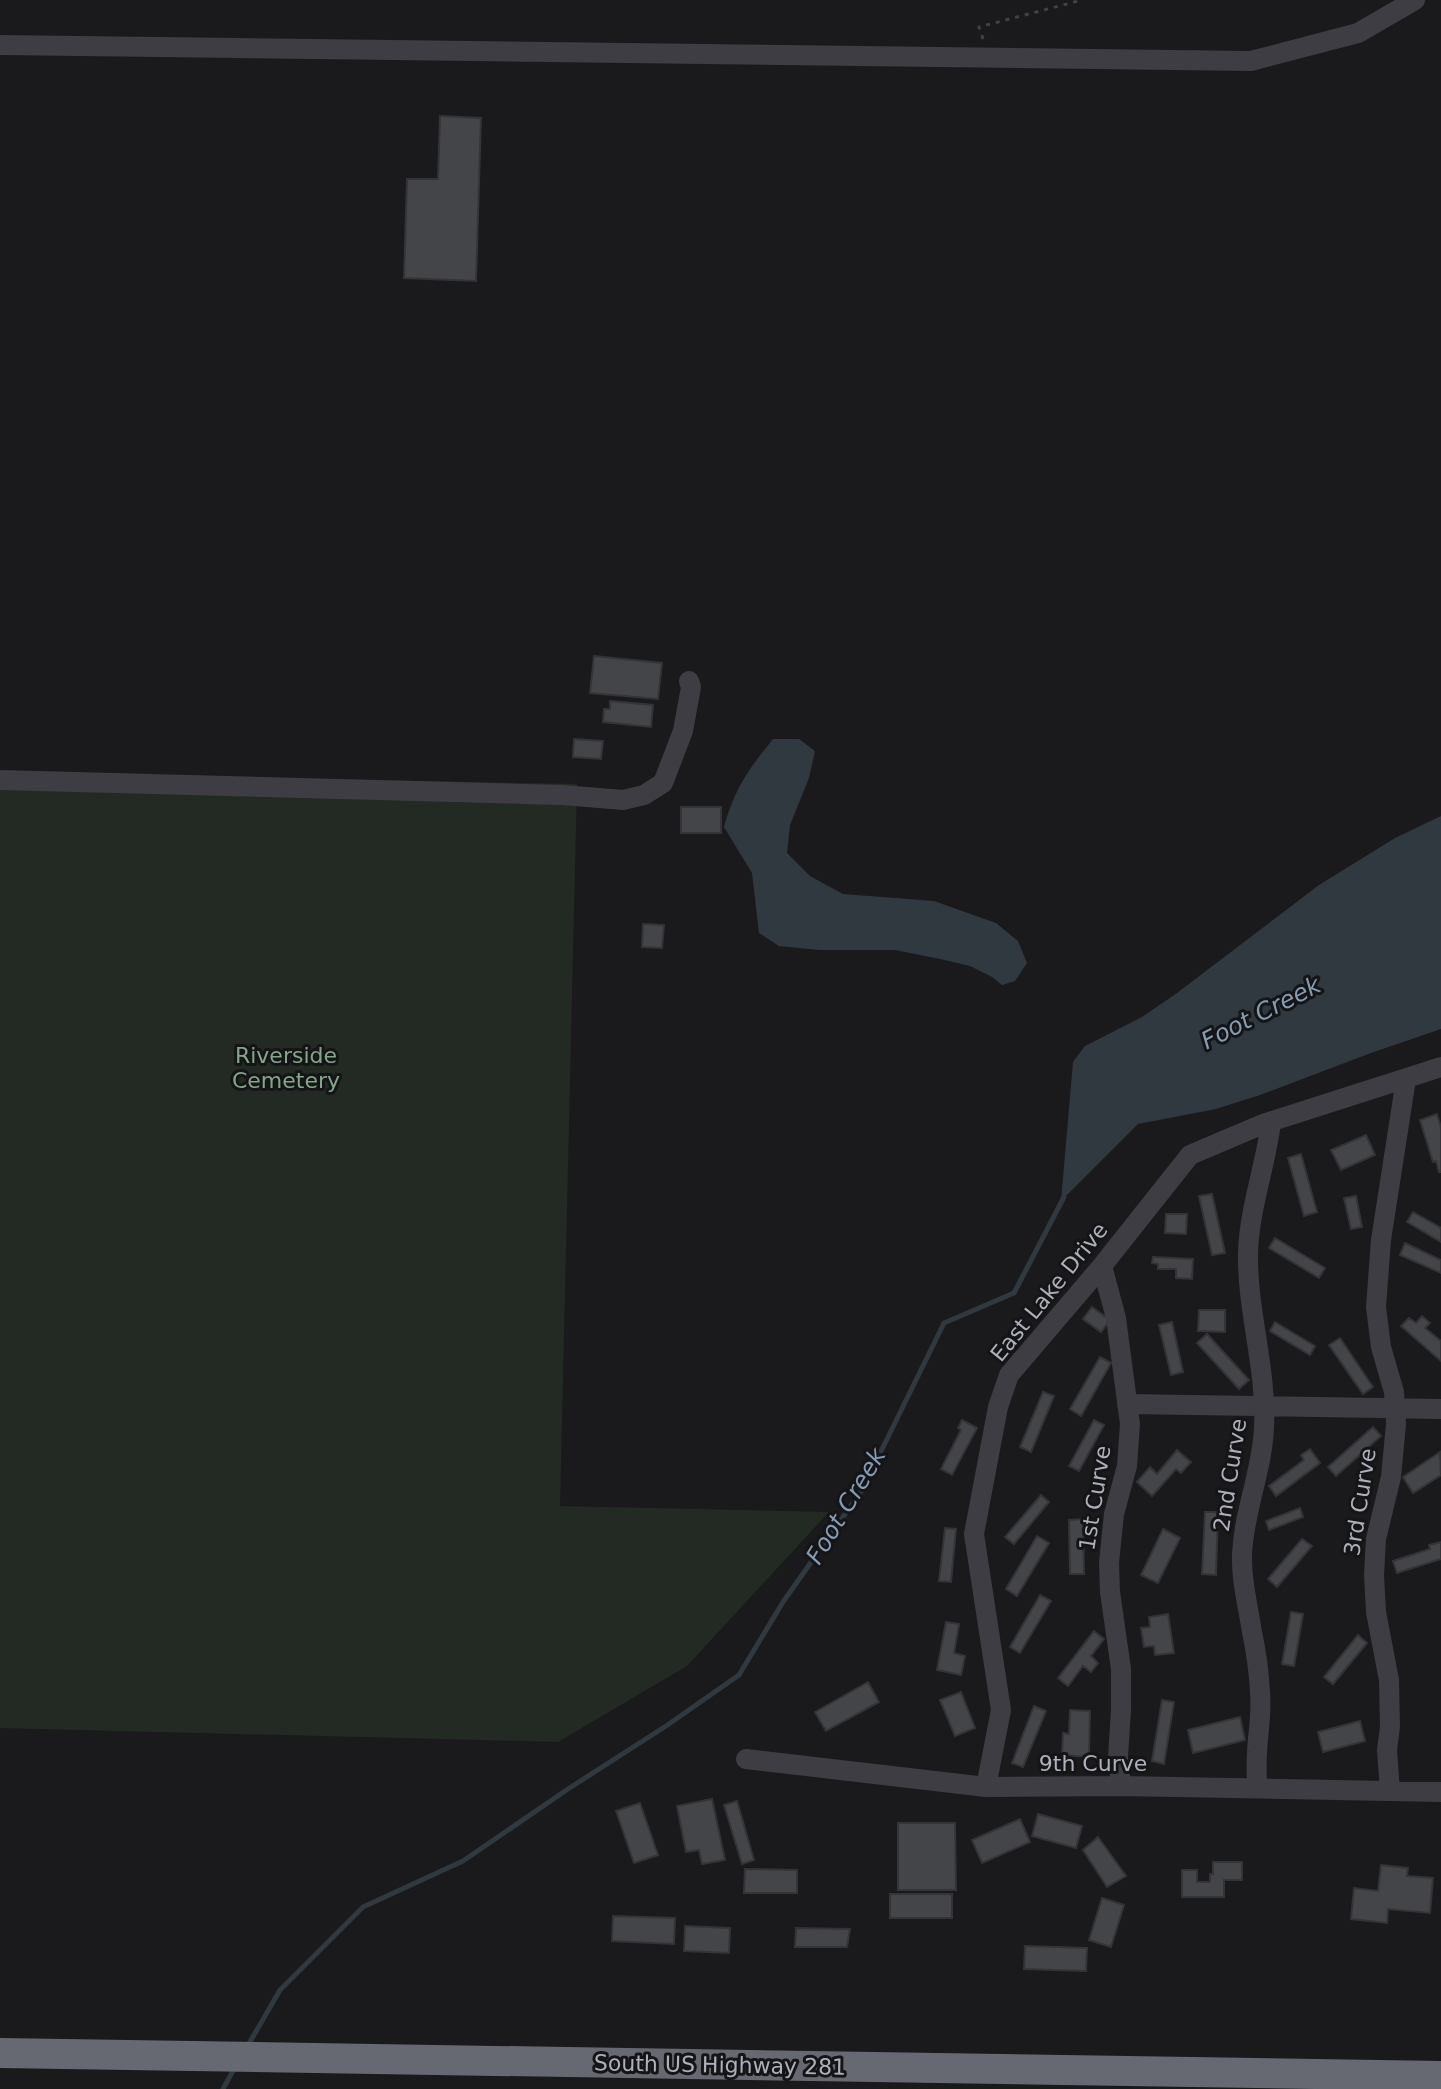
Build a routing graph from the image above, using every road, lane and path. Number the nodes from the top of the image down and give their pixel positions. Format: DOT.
graph roads {
  1 [pos="1082,0"];
  2 [pos="1415,0"];
  3 [pos="0,45"];
  4 [pos="989,58"];
  5 [pos="689,681"];
  6 [pos="0,780"];
  7 [pos="1441,1067"];
  8 [pos="1406,1079"];
  9 [pos="1271,1122"];
  10 [pos="1102,1266"];
  11 [pos="1127,1404"];
  12 [pos="1264,1406"];
  13 [pos="1395,1408"];
  14 [pos="1441,1409"];
  15 [pos="746,1759"];
  16 [pos="1121,1786"];
  17 [pos="986,1787"];
  18 [pos="1257,1789"];
  19 [pos="1390,1791"];
  20 [pos="1441,1792"];
  21 [pos="0,2053"];
  22 [pos="1441,2076"];
  1 -- 4 [label="path"];
  2 -- 4 [label="street"];
  3 -- 4 [label="street"];
  5 -- 6 [label="street"];
  7 -- 8 [label="street, East Lake Drive"];
  8 -- 9 [label="street, East Lake Drive"];
  8 -- 13 [label="street, 3rd Curve"];
  9 -- 10 [label="street, East Lake Drive"];
  9 -- 12 [label="street, 2nd Curve"];
  10 -- 11 [label="street, 1st Curve"];
  10 -- 17 [label="street, East Lake Drive"];
  11 -- 12 [label="street"];
  11 -- 16 [label="street, 1st Curve"];
  12 -- 13 [label="street"];
  12 -- 18 [label="street, 2nd Curve"];
  13 -- 14 [label="street"];
  13 -- 19 [label="street, 3rd Curve"];
  15 -- 17 [label="street, 9th Curve"];
  16 -- 17 [label="street, 9th Curve"];
  16 -- 18 [label="street, 9th Curve"];
  18 -- 19 [label="street, 9th Curve"];
  19 -- 20 [label="street, 9th Curve"];
  21 -- 22 [label="highway, South US Highway 281"];
}
